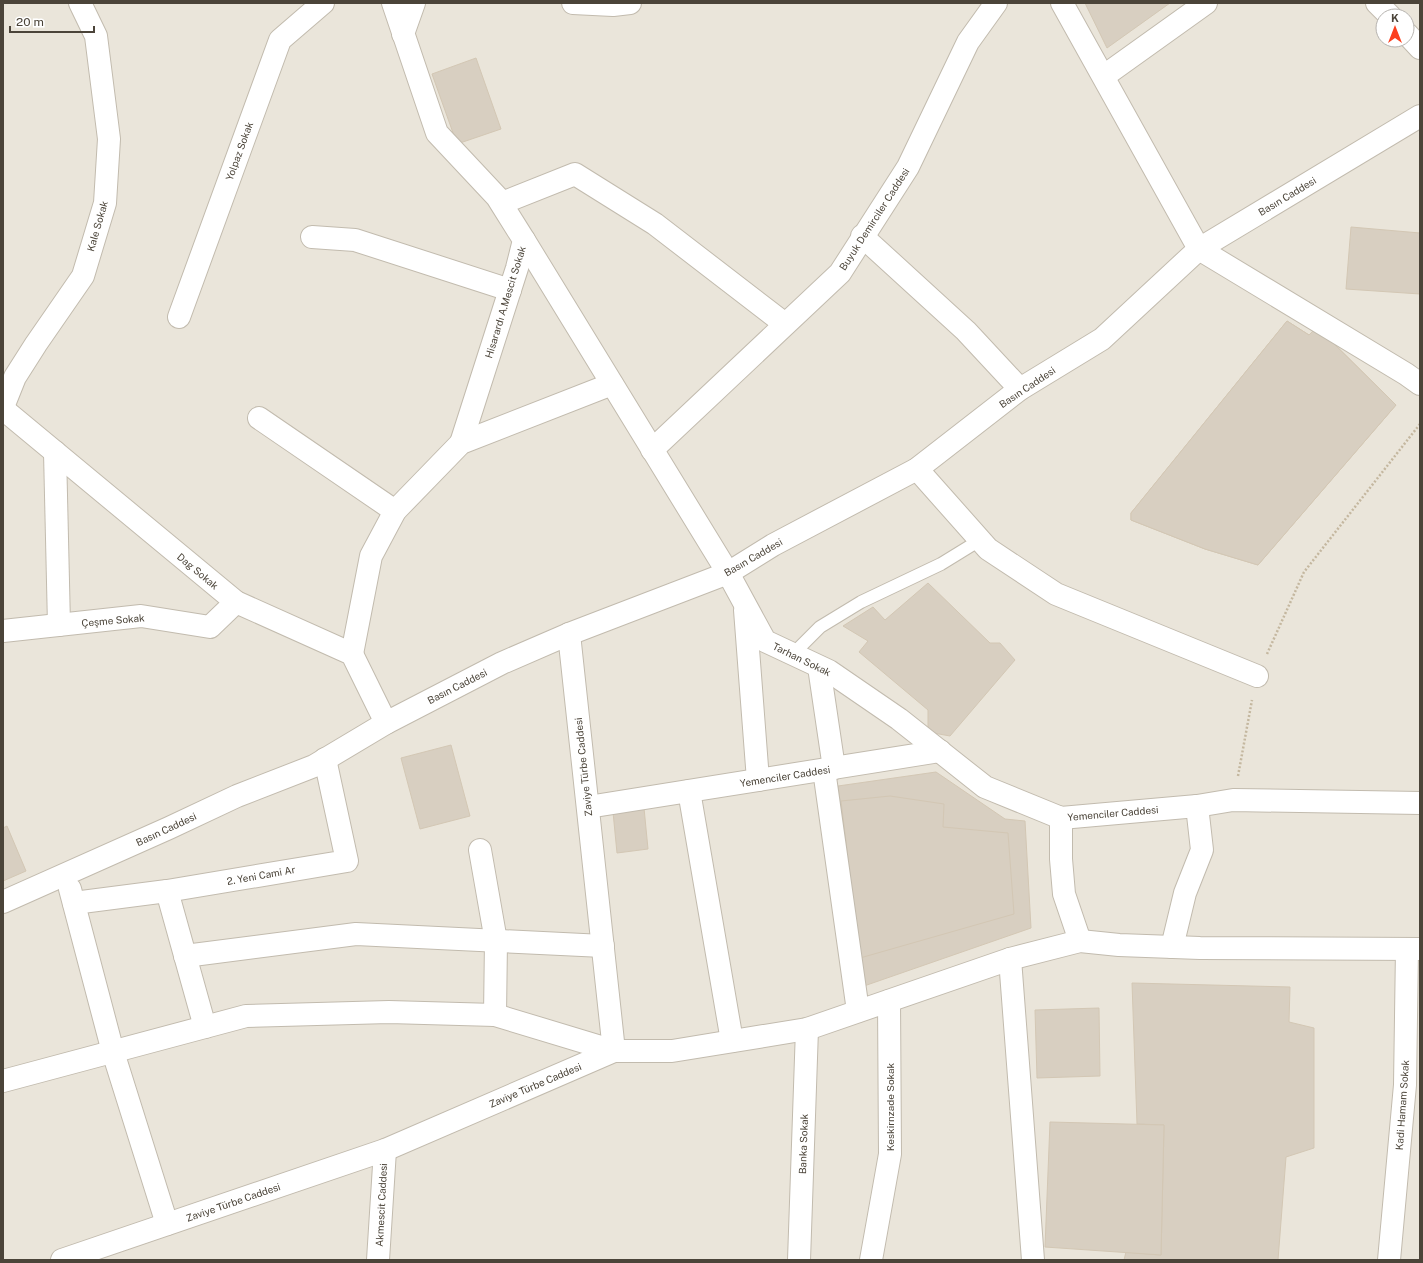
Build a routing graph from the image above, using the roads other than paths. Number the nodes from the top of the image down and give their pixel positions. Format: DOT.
graph roads {
  1 [pos="80,3"];
  2 [pos="94,3"];
  3 [pos="323,3"];
  4 [pos="392,3"];
  5 [pos="414,3"];
  6 [pos="573,3"];
  7 [pos="630,3"];
  8 [pos="996,3"];
  9 [pos="1062,3"];
  10 [pos="1206,3"];
  11 [pos="403,34"];
  12 [pos="96,36"];
  13 [pos="1104,76"];
  14 [pos="1420,116"];
  15 [pos="502,203"];
  16 [pos="862,236"];
  17 [pos="312,237"];
  18 [pos="524,240"];
  19 [pos="1199,249"];
  20 [pos="510,290"];
  21 [pos="179,316"];
  22 [pos="785,324"];
  23 [pos="612,384"];
  24 [pos="1420,384"];
  25 [pos="1020,389"];
  26 [pos="3,408"];
  27 [pos="259,418"];
  28 [pos="461,443"];
  29 [pos="652,450"];
  30 [pos="54,452"];
  31 [pos="917,468"];
  32 [pos="395,511"];
  33 [pos="980,540"];
  34 [pos="728,573"];
  35 [pos="236,602"];
  36 [pos="744,603"];
  37 [pos="58,625"];
  38 [pos="3,631"];
  39 [pos="569,634"];
  40 [pos="352,654"];
  41 [pos="793,654"];
  42 [pos="819,667"];
  43 [pos="1257,676"];
  44 [pos="386,723"];
  45 [pos="940,752"];
  46 [pos="325,759"];
  47 [pos="829,769"];
  48 [pos="758,780"];
  49 [pos="689,791"];
  50 [pos="1420,803"];
  51 [pos="588,806"];
  52 [pos="1197,806"];
  53 [pos="1061,818"];
  54 [pos="480,850"];
  55 [pos="66,874"];
  56 [pos="167,891"];
  57 [pos="3,902"];
  58 [pos="74,903"];
  59 [pos="496,941"];
  60 [pos="1080,941"];
  61 [pos="603,946"];
  62 [pos="1172,947"];
  63 [pos="1414,949"];
  64 [pos="185,956"];
  65 [pos="1010,959"];
  66 [pos="889,1001"];
  67 [pos="858,1011"];
  68 [pos="495,1015"];
  69 [pos="205,1027"];
  70 [pos="807,1029"];
  71 [pos="732,1041"];
  72 [pos="614,1051"];
  73 [pos="113,1052"];
  74 [pos="3,1081"];
  75 [pos="1413,1086"];
  76 [pos="384,1150"];
  77 [pos="167,1224"];
  78 [pos="62,1260"];
  79 [pos="378,1260"];
  80 [pos="799,1260"];
  81 [pos="871,1260"];
  82 [pos="1033,1260"];
  83 [pos="1389,1260"];
  1 -- 12 [label="street, Kale Sokak"];
  2 -- 12 [label="street"];
  3 -- 21 [label="street, Yolpaz Sokak"];
  4 -- 11 [label="street, Hisarardı A.Mescit Sokak"];
  5 -- 11 [label="street"];
  6 -- 7 [label="street"];
  8 -- 16 [label="street, Buyuk Demirciler Caddesi"];
  9 -- 13 [label="street"];
  10 -- 13 [label="street"];
  11 -- 15 [label="street, Hisarardı A.Mescit Sokak"];
  12 -- 26 [label="street, Kale Sokak"];
  13 -- 19 [label="street"];
  14 -- 19 [label="street, Basın Caddesi"];
  15 -- 18 [label="street, Hisarardı A.Mescit Sokak"];
  15 -- 22 [label="street"];
  16 -- 22 [label="street, Buyuk Demirciler Caddesi"];
  16 -- 25 [label="street"];
  17 -- 20 [label="street"];
  18 -- 20 [label="street, Hisarardı A.Mescit Sokak"];
  18 -- 23 [label="street, Tarhan Sokak"];
  19 -- 24 [label="street"];
  19 -- 25 [label="street, Basın Caddesi"];
  20 -- 28 [label="street, Hisarardı A.Mescit Sokak"];
  22 -- 29 [label="street, Buyuk Demirciler Caddesi"];
  23 -- 28 [label="street"];
  23 -- 29 [label="street, Tarhan Sokak"];
  25 -- 31 [label="street, Basın Caddesi"];
  26 -- 30 [label="street, Dag Sokak"];
  27 -- 32 [label="street"];
  28 -- 32 [label="street"];
  29 -- 34 [label="street, Tarhan Sokak"];
  30 -- 35 [label="street, Dag Sokak"];
  30 -- 37 [label="street"];
  31 -- 33 [label="street"];
  31 -- 34 [label="street, Basın Caddesi"];
  32 -- 40 [label="street"];
  33 -- 41 [label="lane"];
  33 -- 43 [label="street"];
  34 -- 36 [label="street, Tarhan Sokak"];
  34 -- 39 [label="street, Basın Caddesi"];
  35 -- 37 [label="street, Çeşme Sokak"];
  35 -- 40 [label="street, Dag Sokak"];
  36 -- 41 [label="street, Tarhan Sokak"];
  36 -- 48 [label="street"];
  37 -- 38 [label="street, Çeşme Sokak"];
  39 -- 44 [label="street, Basın Caddesi"];
  39 -- 51 [label="street, Zaviye Türbe Caddesi"];
  40 -- 44 [label="street"];
  41 -- 42 [label="street, Tarhan Sokak"];
  42 -- 45 [label="street, Tarhan Sokak"];
  42 -- 47 [label="street"];
  44 -- 46 [label="street, Basın Caddesi"];
  45 -- 47 [label="street, Yemenciler Caddesi"];
  45 -- 53 [label="street, Yemenciler Caddesi"];
  46 -- 55 [label="street, Basın Caddesi"];
  46 -- 56 [label="street, 2. Yeni Cami Ar"];
  47 -- 48 [label="street, Yemenciler Caddesi"];
  47 -- 67 [label="street"];
  48 -- 49 [label="street, Yemenciler Caddesi"];
  49 -- 51 [label="street, Yemenciler Caddesi"];
  49 -- 71 [label="street"];
  50 -- 52 [label="street, Yemenciler Caddesi"];
  51 -- 61 [label="street, Zaviye Türbe Caddesi"];
  52 -- 53 [label="street, Yemenciler Caddesi"];
  52 -- 62 [label="street"];
  53 -- 60 [label="street"];
  54 -- 59 [label="street"];
  55 -- 57 [label="street, Basın Caddesi"];
  55 -- 58 [label="street"];
  56 -- 58 [label="street, 2. Yeni Cami Ar"];
  56 -- 64 [label="street"];
  58 -- 73 [label="street"];
  59 -- 61 [label="street"];
  59 -- 64 [label="street"];
  59 -- 68 [label="street"];
  60 -- 62 [label="street"];
  60 -- 65 [label="street"];
  61 -- 72 [label="street, Zaviye Türbe Caddesi"];
  62 -- 63 [label="street"];
  63 -- 75 [label="street, Kadi Hamam Sokak"];
  64 -- 69 [label="street"];
  65 -- 66 [label="street"];
  65 -- 82 [label="street"];
  66 -- 67 [label="street"];
  66 -- 81 [label="street, Keskirnzade Sokak"];
  67 -- 70 [label="street"];
  68 -- 69 [label="street"];
  68 -- 72 [label="street"];
  69 -- 73 [label="street"];
  70 -- 71 [label="street"];
  70 -- 80 [label="street, Banka Sokak"];
  71 -- 72 [label="street"];
  72 -- 76 [label="street, Zaviye Türbe Caddesi"];
  73 -- 74 [label="street"];
  73 -- 77 [label="street"];
  75 -- 83 [label="street, Kadi Hamam Sokak"];
  76 -- 77 [label="street, Zaviye Türbe Caddesi"];
  76 -- 79 [label="street, Akmescit Caddesi"];
  77 -- 78 [label="street, Zaviye Türbe Caddesi"];
}
